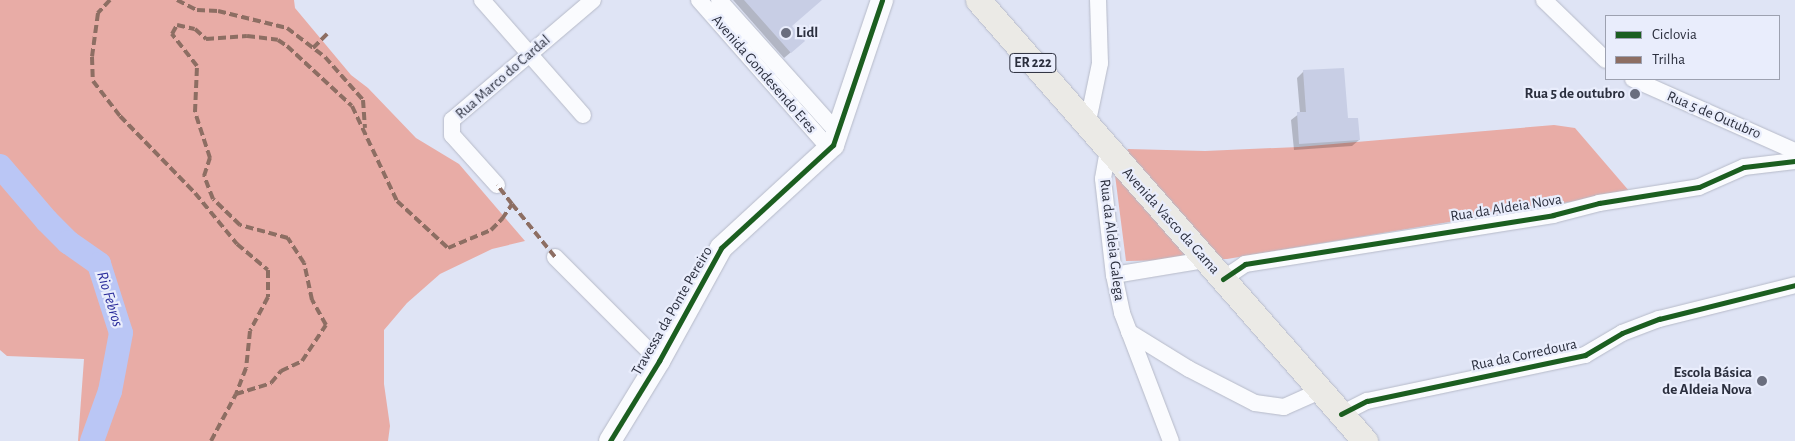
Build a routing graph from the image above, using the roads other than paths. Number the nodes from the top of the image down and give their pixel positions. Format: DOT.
graph roads {
  1 [pos="482,0"];
  2 [pos="593,0"];
  3 [pos="699,0"];
  4 [pos="719,0"];
  5 [pos="882,0"];
  6 [pos="978,0"];
  7 [pos="1098,0"];
  8 [pos="1544,0"];
  9 [pos="530,54"];
  10 [pos="1605,59"];
  11 [pos="1635,80"];
  12 [pos="582,115"];
  13 [pos="1087,126"];
  14 [pos="833,140"];
  15 [pos="1108,150"];
  16 [pos="1795,151"];
  17 [pos="1795,162"];
  18 [pos="497,185"];
  19 [pos="555,257"];
  20 [pos="1206,260"];
  21 [pos="1114,275"];
  22 [pos="1223,280"];
  23 [pos="1795,285"];
  24 [pos="1129,332"];
  25 [pos="659,362"];
  26 [pos="1320,391"];
  27 [pos="1341,414"];
  28 [pos="610,441"];
  29 [pos="1171,441"];
  30 [pos="1365,441"];
  1 -- 9 [label="street"];
  2 -- 9 [label="street, Rua Marco do Cardal"];
  3 -- 14 [label="street, Avenida Gondesendo Eres"];
  4 -- 14 [label="street, Avenida Gondesendo Eres"];
  5 -- 14 [label="street, Travessa da Ponte Pereiro"];
  6 -- 13 [label="main road, Avenida Vasco da Gama / ER 222"];
  7 -- 13 [label="street"];
  8 -- 10 [label="street"];
  9 -- 12 [label="street"];
  9 -- 18 [label="street, Rua Marco do Cardal"];
  11 -- 16 [label="street, Rua 5 de Outubro"];
  13 -- 15 [label="main road, Avenida Vasco da Gama / ER 222"];
  14 -- 25 [label="street, Travessa da Ponte Pereiro"];
  15 -- 20 [label="main road, Avenida Vasco da Gama / ER 222"];
  15 -- 21 [label="street, Rua da Aldeia Galega"];
  17 -- 22 [label="street, Rua da Aldeia Nova"];
  19 -- 25 [label="street"];
  20 -- 21 [label="street"];
  20 -- 22 [label="main road, Avenida Vasco da Gama / ER 222"];
  21 -- 24 [label="street, Rua da Aldeia Galega"];
  22 -- 26 [label="main road, Avenida Vasco da Gama / ER 222"];
  23 -- 27 [label="street, Rua da Corredoura"];
  24 -- 26 [label="street"];
  24 -- 29 [label="street, Rua da Aldeia Galega"];
  25 -- 28 [label="street, Travessa da Ponte Pereiro"];
  26 -- 27 [label="main road, Avenida Vasco da Gama / ER 222"];
  27 -- 30 [label="main road, Avenida Vasco da Gama / ER 222"];
}
